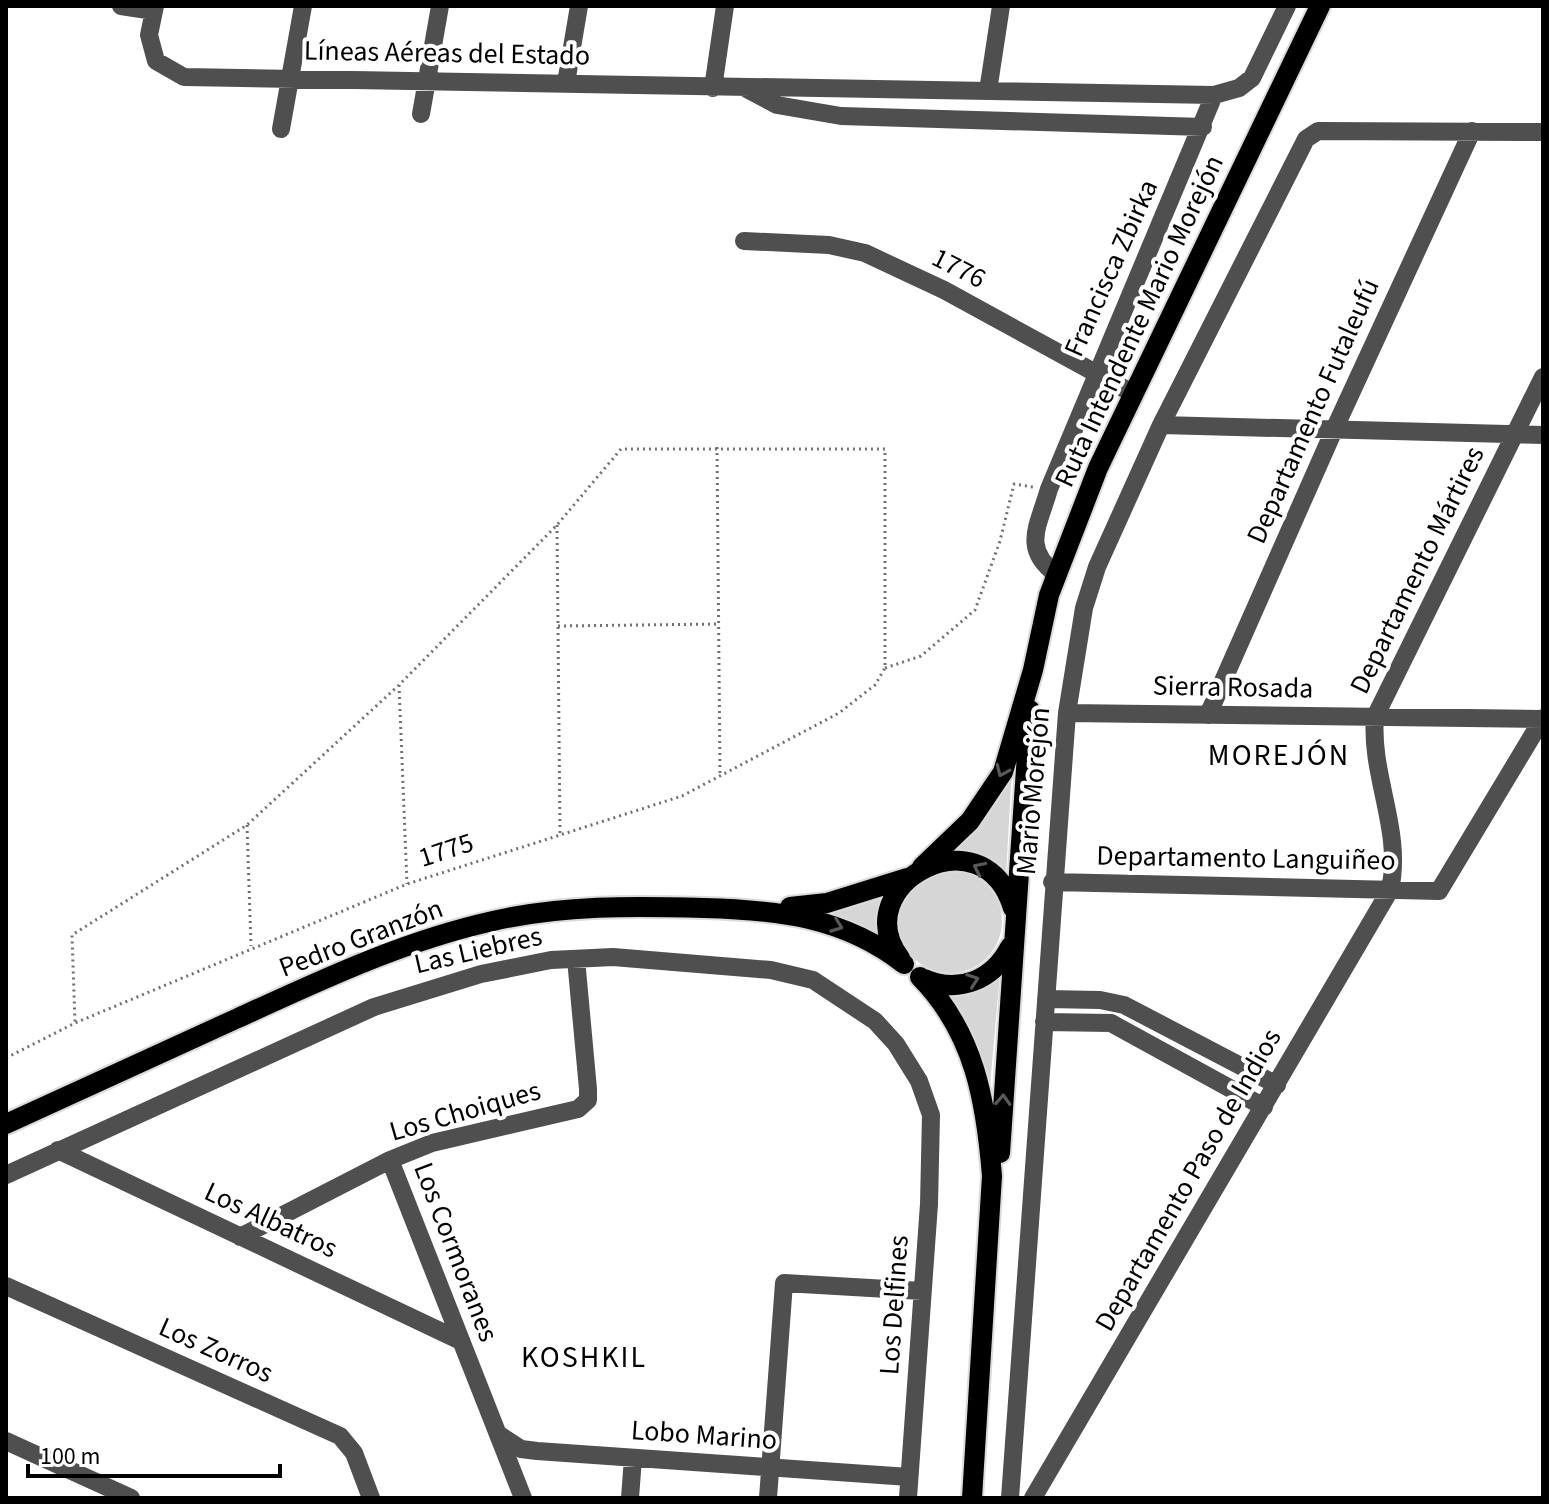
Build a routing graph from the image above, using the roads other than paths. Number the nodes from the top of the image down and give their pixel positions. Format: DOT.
graph roads {
  1 [pos="121,6"];
  2 [pos="303,6"];
  3 [pos="440,6"];
  4 [pos="579,6"];
  5 [pos="725,6"];
  6 [pos="1001,6"];
  7 [pos="1287,6"];
  8 [pos="1320,6"];
  9 [pos="155,9"];
  10 [pos="291,79"];
  11 [pos="428,80"];
  12 [pos="566,83"];
  13 [pos="742,87"];
  14 [pos="713,88"];
  15 [pos="988,91"];
  16 [pos="1214,95"];
  17 [pos="421,114"];
  18 [pos="1203,127"];
  19 [pos="281,129"];
  20 [pos="1472,131"];
  21 [pos="1543,132"];
  22 [pos="744,241"];
  23 [pos="1095,373"];
  24 [pos="1543,377"];
  25 [pos="1134,394"];
  26 [pos="1161,425"];
  27 [pos="1334,430"];
  28 [pos="1516,434"];
  29 [pos="1543,435"];
  30 [pos="1056,574"];
  31 [pos="1033,670"];
  32 [pos="1067,713"];
  33 [pos="1208,715"];
  34 [pos="1375,717"];
  35 [pos="1543,719"];
  36 [pos="915,873"];
  37 [pos="1052,882"];
  38 [pos="1390,890"];
  39 [pos="762,910"];
  40 [pos="1014,912"];
  41 [pos="1011,945"];
  42 [pos="576,959"];
  43 [pos="912,970"];
  44 [pos="1046,999"];
  45 [pos="1044,1022"];
  46 [pos="1277,1085"];
  47 [pos="1264,1107"];
  48 [pos="931,1115"];
  49 [pos="6,1124"];
  50 [pos="58,1150"];
  51 [pos="995,1150"];
  52 [pos="1033,1152"];
  53 [pos="390,1160"];
  54 [pos="6,1175"];
  55 [pos="240,1237"];
  56 [pos="6,1286"];
  57 [pos="922,1291"];
  58 [pos="461,1341"];
  59 [pos="498,1434"];
  60 [pos="6,1441"];
  61 [pos="633,1458"];
  62 [pos="770,1469"];
  63 [pos="909,1477"];
  64 [pos="131,1498"];
  65 [pos="371,1498"];
  66 [pos="523,1498"];
  67 [pos="630,1498"];
  68 [pos="768,1498"];
  69 [pos="908,1498"];
  70 [pos="972,1498"];
  71 [pos="1010,1498"];
  72 [pos="1033,1498"];
  1 -- 9 [label="street"];
  2 -- 10 [label="street"];
  3 -- 11 [label="street"];
  4 -- 12 [label="street"];
  5 -- 14 [label="street"];
  6 -- 15 [label="street"];
  7 -- 16 [label="street"];
  8 -- 25 [label="main road, Ruta Intendente Mario Morejón"];
  9 -- 10 [label="street, Líneas Aéreas del Estado"];
  10 -- 11 [label="street, Líneas Aéreas del Estado"];
  10 -- 19 [label="street"];
  11 -- 12 [label="street, Líneas Aéreas del Estado"];
  11 -- 17 [label="street"];
  12 -- 14 [label="street, Líneas Aéreas del Estado"];
  13 -- 14 [label="street, Líneas Aéreas del Estado"];
  13 -- 15 [label="street, Líneas Aéreas del Estado"];
  13 -- 18 [label="street, Líneas Aéreas del Estado"];
  15 -- 16 [label="street, Líneas Aéreas del Estado"];
  16 -- 18 [label="street, Francisca Zbirka"];
  18 -- 23 [label="street, Francisca Zbirka"];
  20 -- 21 [label="street"];
  20 -- 26 [label="street, Mario Morejón"];
  20 -- 27 [label="street, Departamento Futaleufú"];
  22 -- 23 [label="street, 1776"];
  23 -- 25 [label="street, 1776"];
  23 -- 30 [label="street, Francisca Zbirka"];
  24 -- 28 [label="street, Departamento Mártires"];
  25 -- 30 [label="main road, Ruta Intendente Mario Morejón"];
  26 -- 27 [label="street"];
  26 -- 32 [label="street, Mario Morejón"];
  27 -- 28 [label="street"];
  27 -- 33 [label="street, Departamento Futaleufú"];
  28 -- 29 [label="street"];
  28 -- 34 [label="street, Departamento Mártires"];
  30 -- 31 [label="main road, Ruta Intendente Mario Morejón"];
  31 -- 36 [label="main road, Ruta Intendente Mario Morejón, one-way"];
  31 -- 40 [label="main road, Ruta Intendente Mario Morejón"];
  32 -- 33 [label="street, Sierra Rosada"];
  32 -- 37 [label="street, Mario Morejón"];
  33 -- 34 [label="street, Sierra Rosada"];
  34 -- 35 [label="street, Sierra Rosada"];
  34 -- 38 [label="street, Departamento Mártires"];
  35 -- 38 [label="street, Departamento Languiñeo"];
  36 -- 39 [label="main road, Pedro Granzón"];
  40 -- 36 [label="main road, one-way"];
  36 -- 43 [label="main road"];
  37 -- 38 [label="street, Departamento Languiñeo"];
  37 -- 44 [label="street, Mario Morejón"];
  38 -- 46 [label="street, Departamento Paso de Indios"];
  39 -- 43 [label="main road, Pedro Granzón, one-way"];
  39 -- 49 [label="main road, Pedro Granzón"];
  40 -- 41 [label="main road"];
  43 -- 41 [label="main road, one-way"];
  51 -- 41 [label="main road, one-way"];
  42 -- 48 [label="street, Las Liebres"];
  42 -- 50 [label="street, Las Liebres"];
  42 -- 53 [label="street, Los Choiques"];
  43 -- 51 [label="main road"];
  44 -- 45 [label="street, Mario Morejón"];
  44 -- 46 [label="street"];
  45 -- 47 [label="street"];
  45 -- 52 [label="street, Mario Morejón"];
  46 -- 47 [label="street, Departamento Paso de Indios"];
  47 -- 72 [label="street, Departamento Paso de Indios"];
  48 -- 57 [label="street, Los Delfines"];
  50 -- 54 [label="street, Las Liebres"];
  50 -- 55 [label="street, Los Albatros"];
  51 -- 52 [label="street"];
  51 -- 70 [label="main road"];
  52 -- 71 [label="street, Mario Morejón"];
  53 -- 55 [label="street, Los Choiques"];
  53 -- 58 [label="street, Los Cormoranes"];
  55 -- 58 [label="street, Los Albatros"];
  56 -- 65 [label="street, Los Zorros"];
  57 -- 62 [label="street"];
  57 -- 63 [label="street, Los Delfines"];
  58 -- 59 [label="street, Los Cormoranes"];
  59 -- 61 [label="street, Lobo Marino"];
  59 -- 66 [label="street, Los Cormoranes"];
  60 -- 64 [label="street"];
  61 -- 62 [label="street, Lobo Marino"];
  61 -- 67 [label="street"];
  62 -- 63 [label="street, Lobo Marino"];
  62 -- 68 [label="street"];
  63 -- 69 [label="street, Los Delfines"];
}
